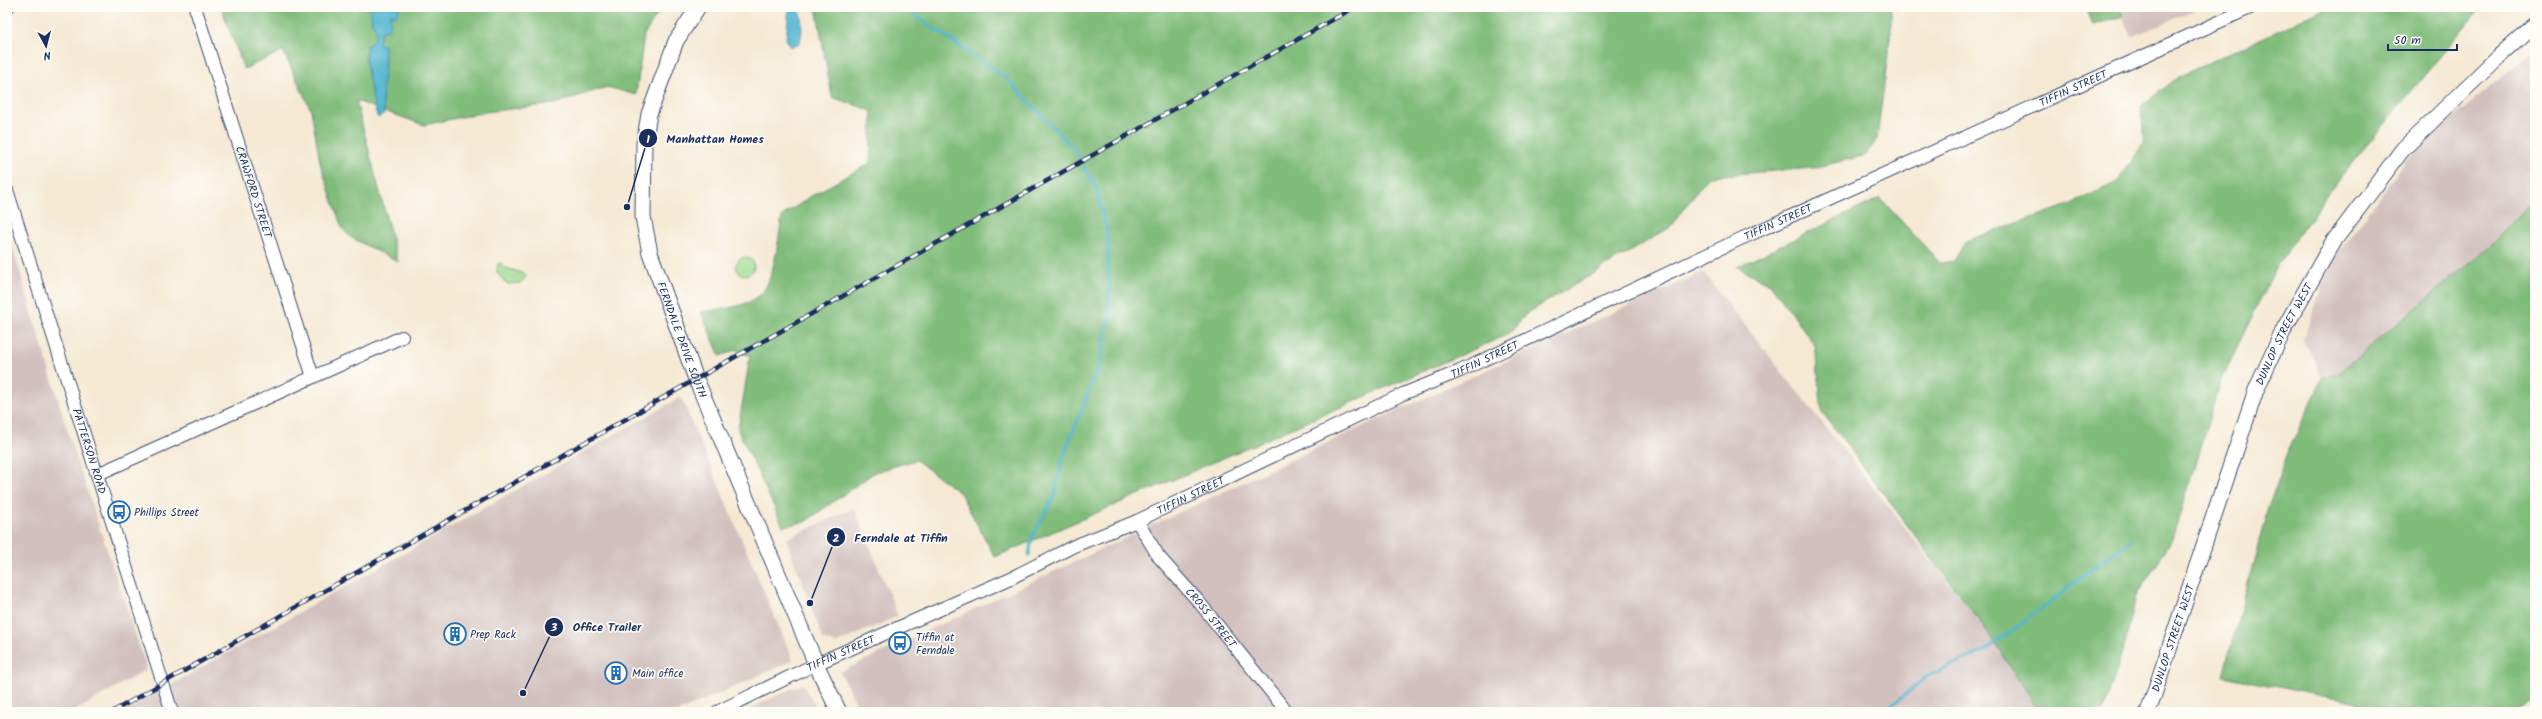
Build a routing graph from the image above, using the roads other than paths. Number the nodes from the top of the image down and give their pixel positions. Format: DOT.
graph roads {
  1 [pos="195,7"];
  2 [pos="698,7"];
  3 [pos="2252,7"];
  4 [pos="2239,10"];
  5 [pos="2535,24"];
  6 [pos="7,190"];
  7 [pos="402,337"];
  8 [pos="313,377"];
  9 [pos="98,474"];
  10 [pos="1137,521"];
  11 [pos="816,664"];
  12 [pos="172,712"];
  13 [pos="717,712"];
  14 [pos="839,712"];
  15 [pos="1287,712"];
  16 [pos="2148,712"];
  1 -- 8 [label="street, CRAWFORD STREET"];
  2 -- 11 [label="main road, FERNDALE DRIVE SOUTH"];
  3 -- 4 [label="street, TIFFIN STREET"];
  4 -- 10 [label="street, TIFFIN STREET"];
  5 -- 16 [label="main road, DUNLOP STREET WEST"];
  6 -- 9 [label="street, PATTERSON ROAD"];
  7 -- 8 [label="street"];
  8 -- 9 [label="street"];
  9 -- 12 [label="street, PATTERSON ROAD"];
  10 -- 11 [label="street, TIFFIN STREET"];
  10 -- 15 [label="street, CROSS STREET"];
  11 -- 13 [label="street, TIFFIN STREET"];
  11 -- 14 [label="main road, FERNDALE DRIVE SOUTH"];
}
